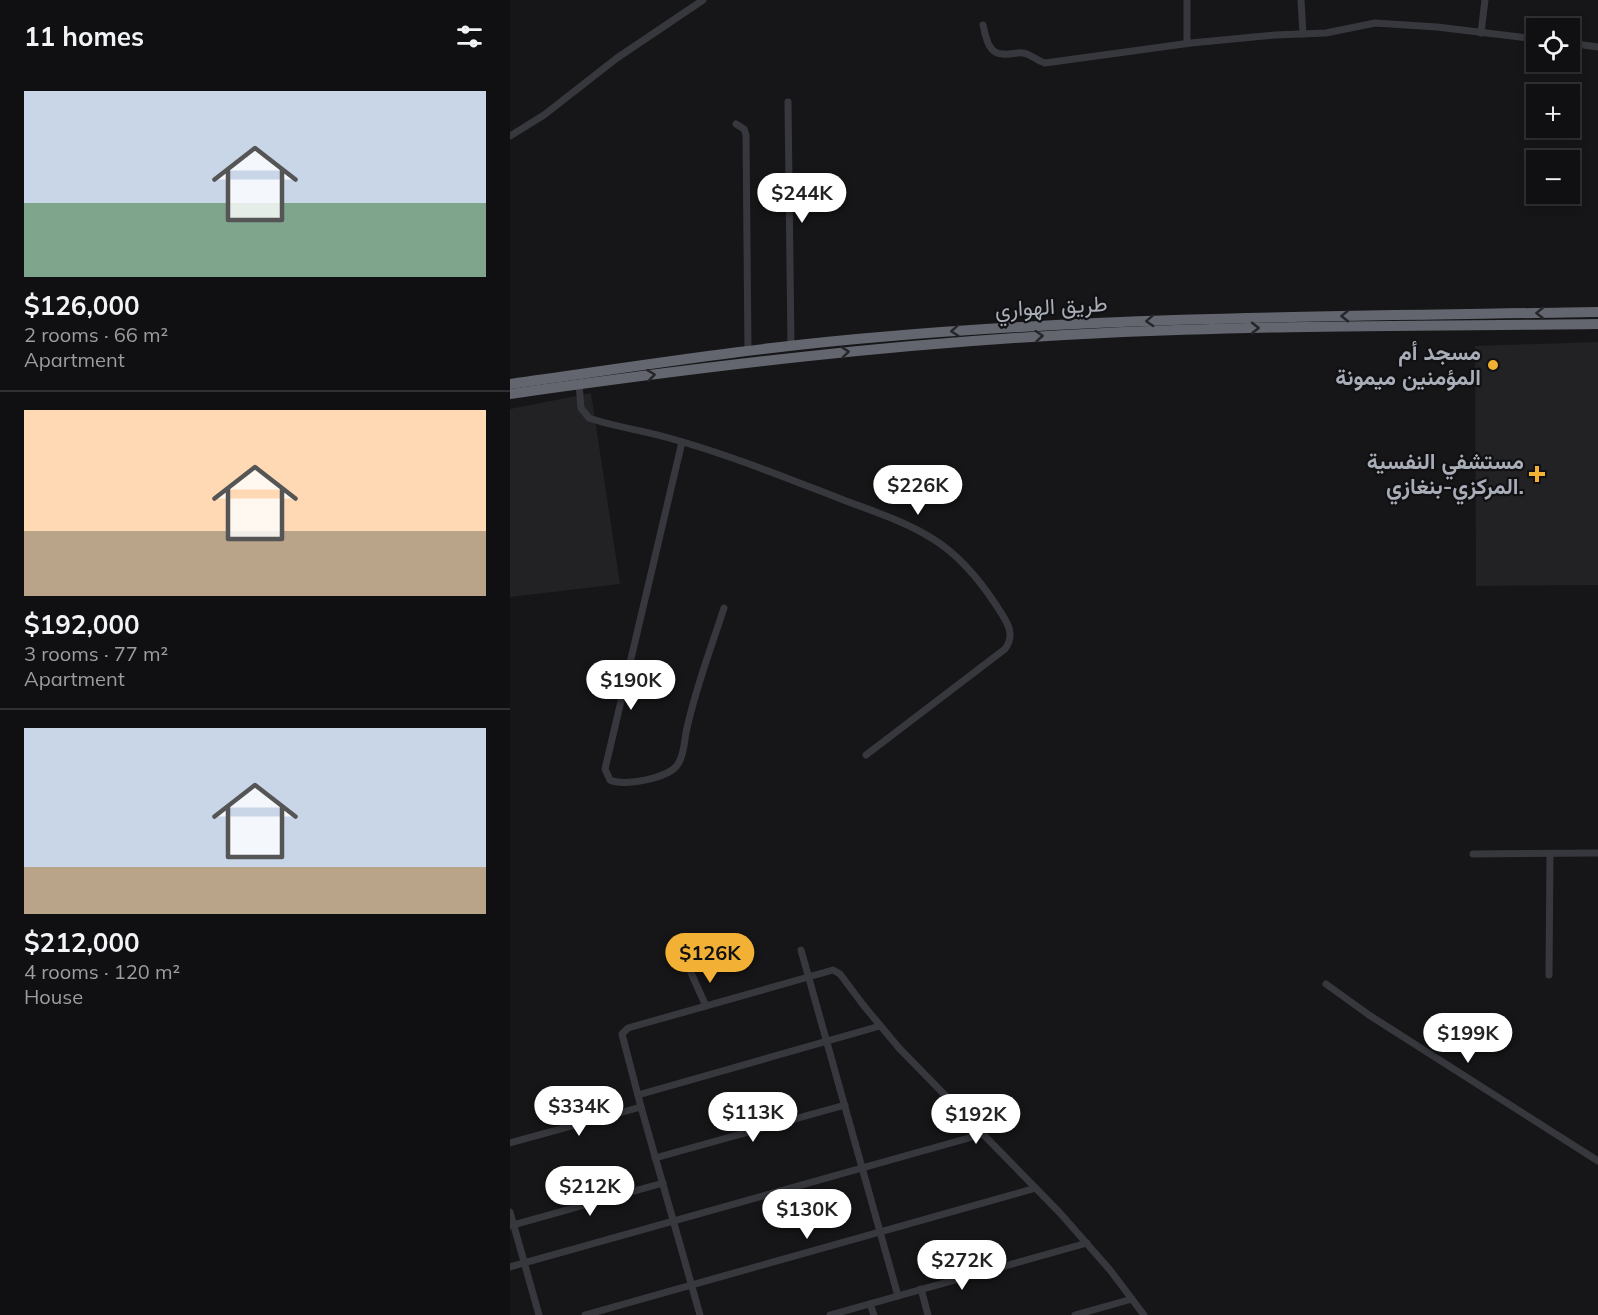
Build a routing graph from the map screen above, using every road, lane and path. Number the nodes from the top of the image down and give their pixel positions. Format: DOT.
graph roads {
  1 [pos="703,0"];
  2 [pos="1187,0"];
  3 [pos="1301,0"];
  4 [pos="1485,0"];
  5 [pos="983,25"];
  6 [pos="1481,33"];
  7 [pos="1303,34"];
  8 [pos="1526,38"];
  9 [pos="1187,43"];
  10 [pos="1580,45"];
  11 [pos="1598,47"];
  12 [pos="788,102"];
  13 [pos="736,124"];
  14 [pos="510,136"];
  15 [pos="1598,312"];
  16 [pos="1216,323"];
  17 [pos="1598,324"];
  18 [pos="791,346"];
  19 [pos="748,352"];
  20 [pos="510,384"];
  21 [pos="579,384"];
  22 [pos="510,394"];
  23 [pos="682,442"];
  24 [pos="724,608"];
  25 [pos="866,755"];
  26 [pos="1473,854"];
  27 [pos="1550,854"];
  28 [pos="1598,854"];
  29 [pos="801,950"];
  30 [pos="691,973"];
  31 [pos="1549,975"];
  32 [pos="809,976"];
  33 [pos="1326,984"];
  34 [pos="706,1006"];
  35 [pos="880,1026"];
  36 [pos="827,1041"];
  37 [pos="638,1095"];
  38 [pos="845,1105"];
  39 [pos="641,1107"];
  40 [pos="983,1134"];
  41 [pos="510,1143"];
  42 [pos="655,1158"];
  43 [pos="1598,1161"];
  44 [pos="862,1168"];
  45 [pos="663,1183"];
  46 [pos="1036,1188"];
  47 [pos="510,1212"];
  48 [pos="674,1221"];
  49 [pos="512,1225"];
  50 [pos="880,1232"];
  51 [pos="1087,1243"];
  52 [pos="525,1263"];
  53 [pos="510,1267"];
  54 [pos="692,1285"];
  55 [pos="921,1289"];
  56 [pos="898,1296"];
  57 [pos="1132,1299"];
  58 [pos="870,1304"];
  59 [pos="539,1315"];
  60 [pos="585,1315"];
  61 [pos="700,1315"];
  62 [pos="830,1315"];
  63 [pos="874,1315"];
  64 [pos="928,1315"];
  65 [pos="1075,1315"];
  66 [pos="1144,1315"];
  1 -- 14 [label="street"];
  2 -- 9 [label="street"];
  3 -- 7 [label="street"];
  4 -- 6 [label="street"];
  5 -- 9 [label="street"];
  6 -- 7 [label="street"];
  6 -- 8 [label="street"];
  7 -- 9 [label="street"];
  10 -- 11 [label="street"];
  12 -- 18 [label="street"];
  13 -- 19 [label="street"];
  15 -- 16 [label="highway, طريق الهواري, one-way"];
  16 -- 17 [label="highway, طريق الهواري, one-way"];
  16 -- 18 [label="highway, طريق الهواري, one-way"];
  21 -- 16 [label="highway, طريق الهواري, one-way"];
  18 -- 19 [label="highway, طريق الهواري"];
  19 -- 20 [label="highway, طريق الهواري"];
  21 -- 22 [label="highway, طريق الهواري"];
  21 -- 23 [label="street"];
  23 -- 24 [label="street"];
  23 -- 25 [label="street"];
  26 -- 27 [label="street"];
  27 -- 28 [label="street"];
  27 -- 31 [label="street"];
  29 -- 32 [label="street"];
  30 -- 34 [label="street"];
  32 -- 34 [label="street"];
  32 -- 35 [label="street"];
  32 -- 36 [label="street"];
  33 -- 43 [label="street"];
  34 -- 37 [label="street"];
  35 -- 36 [label="street"];
  35 -- 40 [label="street"];
  36 -- 37 [label="street"];
  36 -- 38 [label="street"];
  37 -- 39 [label="street"];
  38 -- 42 [label="street"];
  38 -- 44 [label="street"];
  39 -- 41 [label="street"];
  39 -- 42 [label="street"];
  40 -- 44 [label="street"];
  40 -- 46 [label="street"];
  42 -- 45 [label="street"];
  44 -- 48 [label="street"];
  44 -- 50 [label="street"];
  45 -- 48 [label="street"];
  45 -- 49 [label="street"];
  46 -- 50 [label="street"];
  46 -- 51 [label="street"];
  47 -- 49 [label="street"];
  48 -- 52 [label="street"];
  48 -- 54 [label="street"];
  49 -- 52 [label="street"];
  50 -- 54 [label="street"];
  50 -- 56 [label="street"];
  51 -- 55 [label="street"];
  51 -- 57 [label="street"];
  52 -- 53 [label="street"];
  52 -- 59 [label="street"];
  54 -- 60 [label="street"];
  54 -- 61 [label="street"];
  55 -- 56 [label="street"];
  55 -- 64 [label="street"];
  56 -- 58 [label="street"];
  57 -- 65 [label="street"];
  57 -- 66 [label="street"];
  58 -- 62 [label="street"];
  58 -- 63 [label="street"];
}
